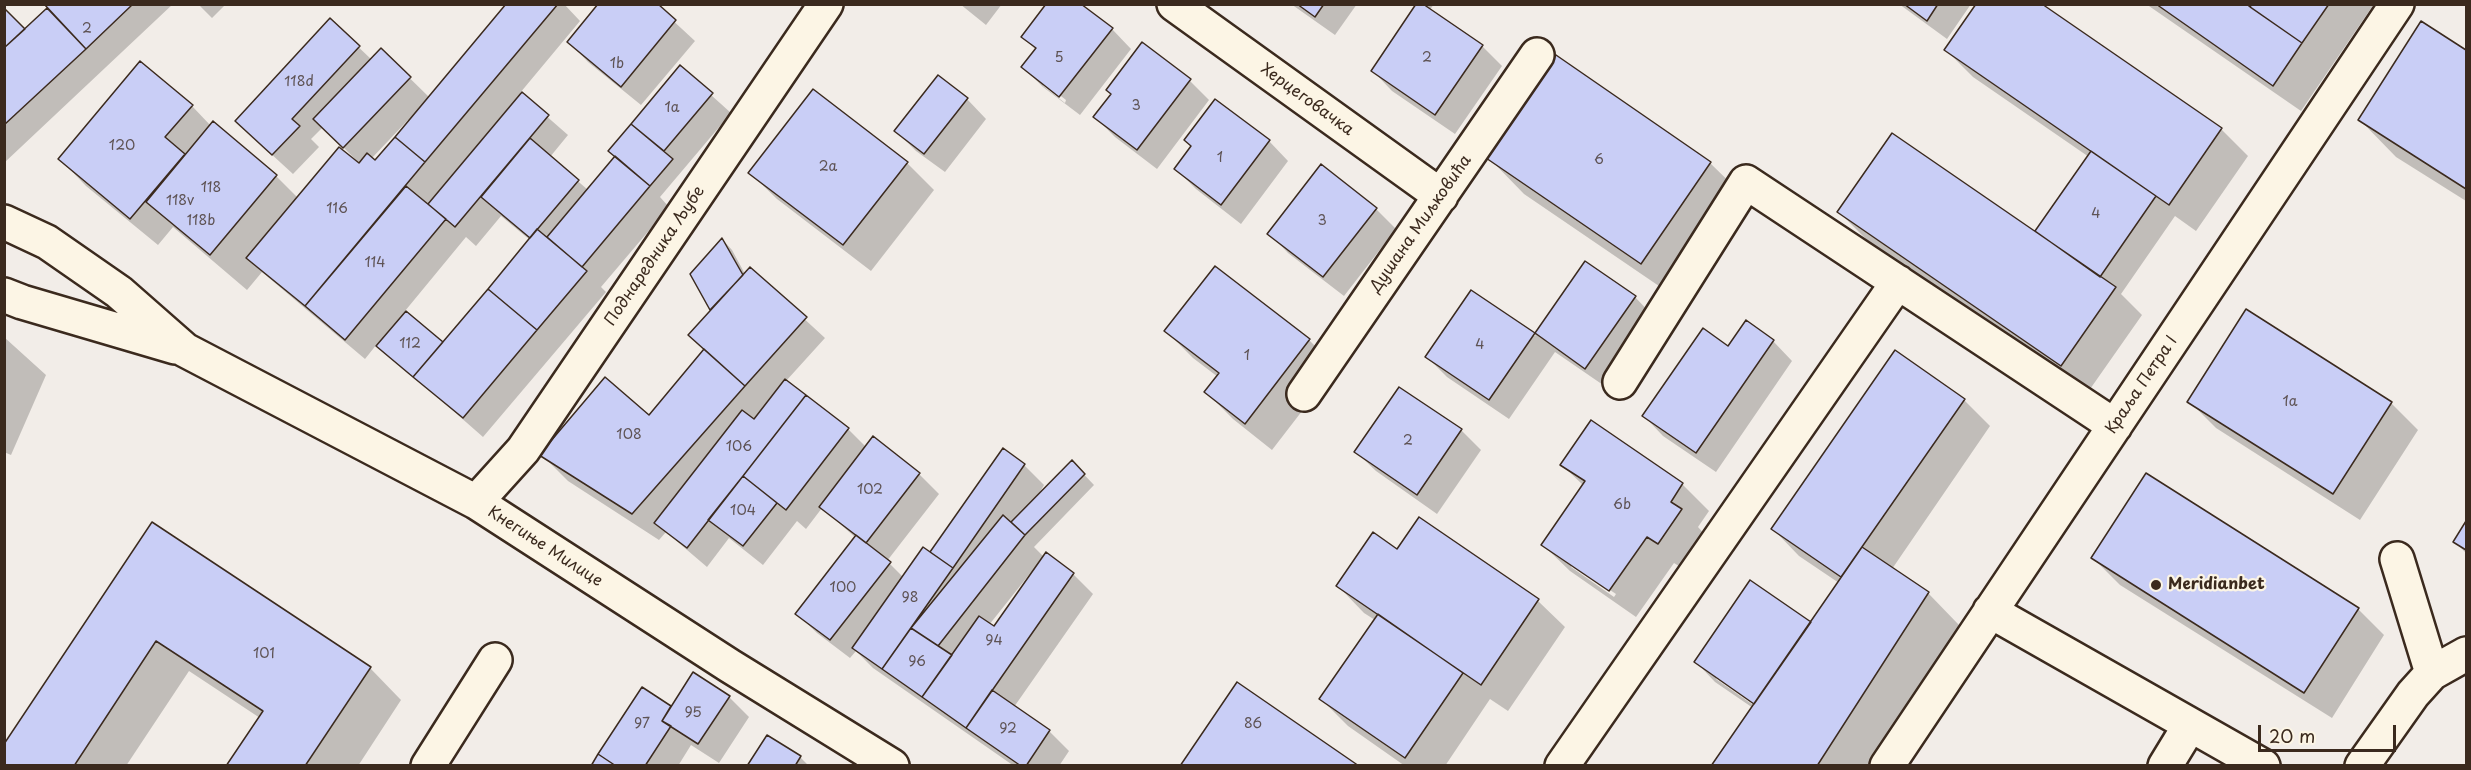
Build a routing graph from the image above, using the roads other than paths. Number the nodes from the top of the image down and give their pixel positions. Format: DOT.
graph roads {
  1 [pos="826,4"];
  2 [pos="1174,4"];
  3 [pos="2397,4"];
  4 [pos="1537,55"];
  5 [pos="1441,196"];
  6 [pos="4,222"];
  7 [pos="1898,282"];
  8 [pos="4,295"];
  9 [pos="184,350"];
  10 [pos="1620,382"];
  11 [pos="1304,394"];
  12 [pos="2115,426"];
  13 [pos="476,502"];
  14 [pos="2397,559"];
  15 [pos="1990,611"];
  16 [pos="2466,654"];
  17 [pos="495,660"];
  18 [pos="2432,673"];
  19 [pos="2190,725"];
  20 [pos="428,765"];
  21 [pos="892,765"];
  22 [pos="1563,765"];
  23 [pos="1887,765"];
  24 [pos="2165,765"];
  25 [pos="2263,765"];
  26 [pos="2362,765"];
  1 -- 13 [label="street, Поднаредника Љубе"];
  2 -- 5 [label="street, Херцеговачка"];
  3 -- 12 [label="street, Краља Петра I"];
  4 -- 5 [label="street, Душана Миљковића"];
  5 -- 11 [label="street, Душана Миљковића"];
  6 -- 9 [label="street"];
  7 -- 10 [label="street"];
  7 -- 12 [label="street"];
  7 -- 22 [label="street"];
  8 -- 9 [label="street"];
  9 -- 13 [label="street, Кнегиње Милице"];
  12 -- 15 [label="street, Краља Петра I"];
  13 -- 21 [label="street, Кнегиње Милице"];
  14 -- 18 [label="street"];
  15 -- 19 [label="street"];
  15 -- 23 [label="street, Краља Петра I"];
  16 -- 18 [label="street"];
  17 -- 20 [label="street"];
  18 -- 26 [label="street"];
  19 -- 24 [label="street"];
  19 -- 25 [label="street"];
}
